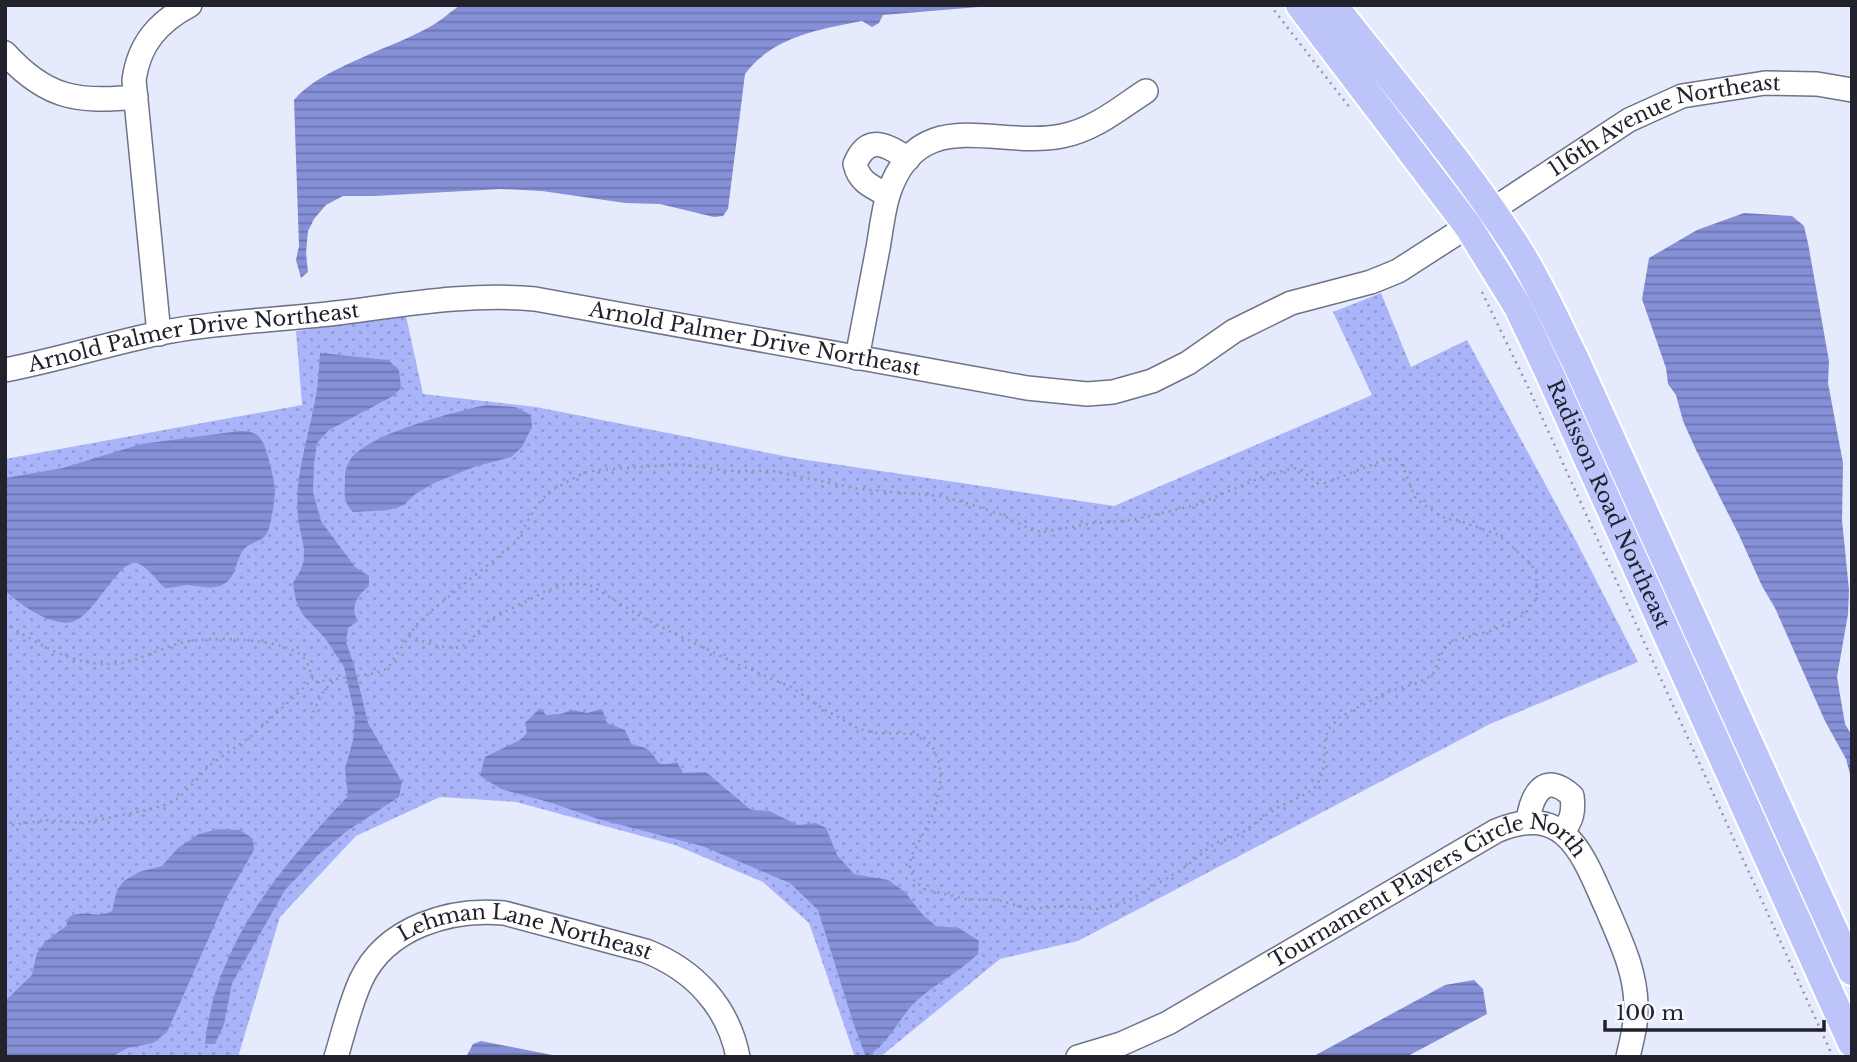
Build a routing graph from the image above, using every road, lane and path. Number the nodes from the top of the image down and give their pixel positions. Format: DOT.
graph roads {
  1 [pos="190,5"];
  2 [pos="1300,5"];
  3 [pos="1333,5"];
  4 [pos="5,52"];
  5 [pos="1852,90"];
  6 [pos="1146,91"];
  7 [pos="136,97"];
  8 [pos="1400,135"];
  9 [pos="908,159"];
  10 [pos="888,195"];
  11 [pos="1492,210"];
  12 [pos="1468,226"];
  13 [pos="1477,282"];
  14 [pos="1543,296"];
  15 [pos="159,334"];
  16 [pos="857,358"];
  17 [pos="5,370"];
  18 [pos="5,623"];
  19 [pos="408,636"];
  20 [pos="313,679"];
  21 [pos="334,680"];
  22 [pos="313,712"];
  23 [pos="1528,821"];
  24 [pos="5,827"];
  25 [pos="1562,832"];
  26 [pos="1852,971"];
  27 [pos="1852,1043"];
  28 [pos="336,1057"];
  29 [pos="738,1057"];
  30 [pos="1078,1057"];
  31 [pos="1628,1057"];
  32 [pos="1833,1057"];
  1 -- 7 [label="street"];
  2 -- 8 [label="main road, Radisson Road Northeast"];
  3 -- 11 [label="main road, Radisson Road Northeast"];
  4 -- 7 [label="street"];
  5 -- 11 [label="street, 116th Avenue Northeast"];
  6 -- 9 [label="street"];
  7 -- 15 [label="street"];
  8 -- 11 [label="main road"];
  8 -- 12 [label="main road, Radisson Road Northeast"];
  9 -- 10 [label="street"];
  9 -- 10 [label="street"];
  10 -- 16 [label="street"];
  11 -- 14 [label="main road, Radisson Road Northeast"];
  12 -- 14 [label="main road"];
  12 -- 16 [label="street, Arnold Palmer Drive Northeast"];
  12 -- 27 [label="main road, Radisson Road Northeast"];
  13 -- 32 [label="path"];
  14 -- 26 [label="main road, Radisson Road Northeast"];
  15 -- 16 [label="street, Arnold Palmer Drive Northeast"];
  15 -- 17 [label="street, Arnold Palmer Drive Northeast"];
  18 -- 20 [label="path"];
  19 -- 19 [label="path"];
  19 -- 21 [label="path"];
  20 -- 21 [label="path"];
  20 -- 24 [label="path"];
  21 -- 22 [label="path"];
  23 -- 25 [label="street, Tournament Players Circle North"];
  23 -- 25 [label="street"];
  23 -- 30 [label="street, Tournament Players Circle North"];
  25 -- 31 [label="street, Tournament Players Circle North"];
  28 -- 29 [label="street, Lehman Lane Northeast"];
}
